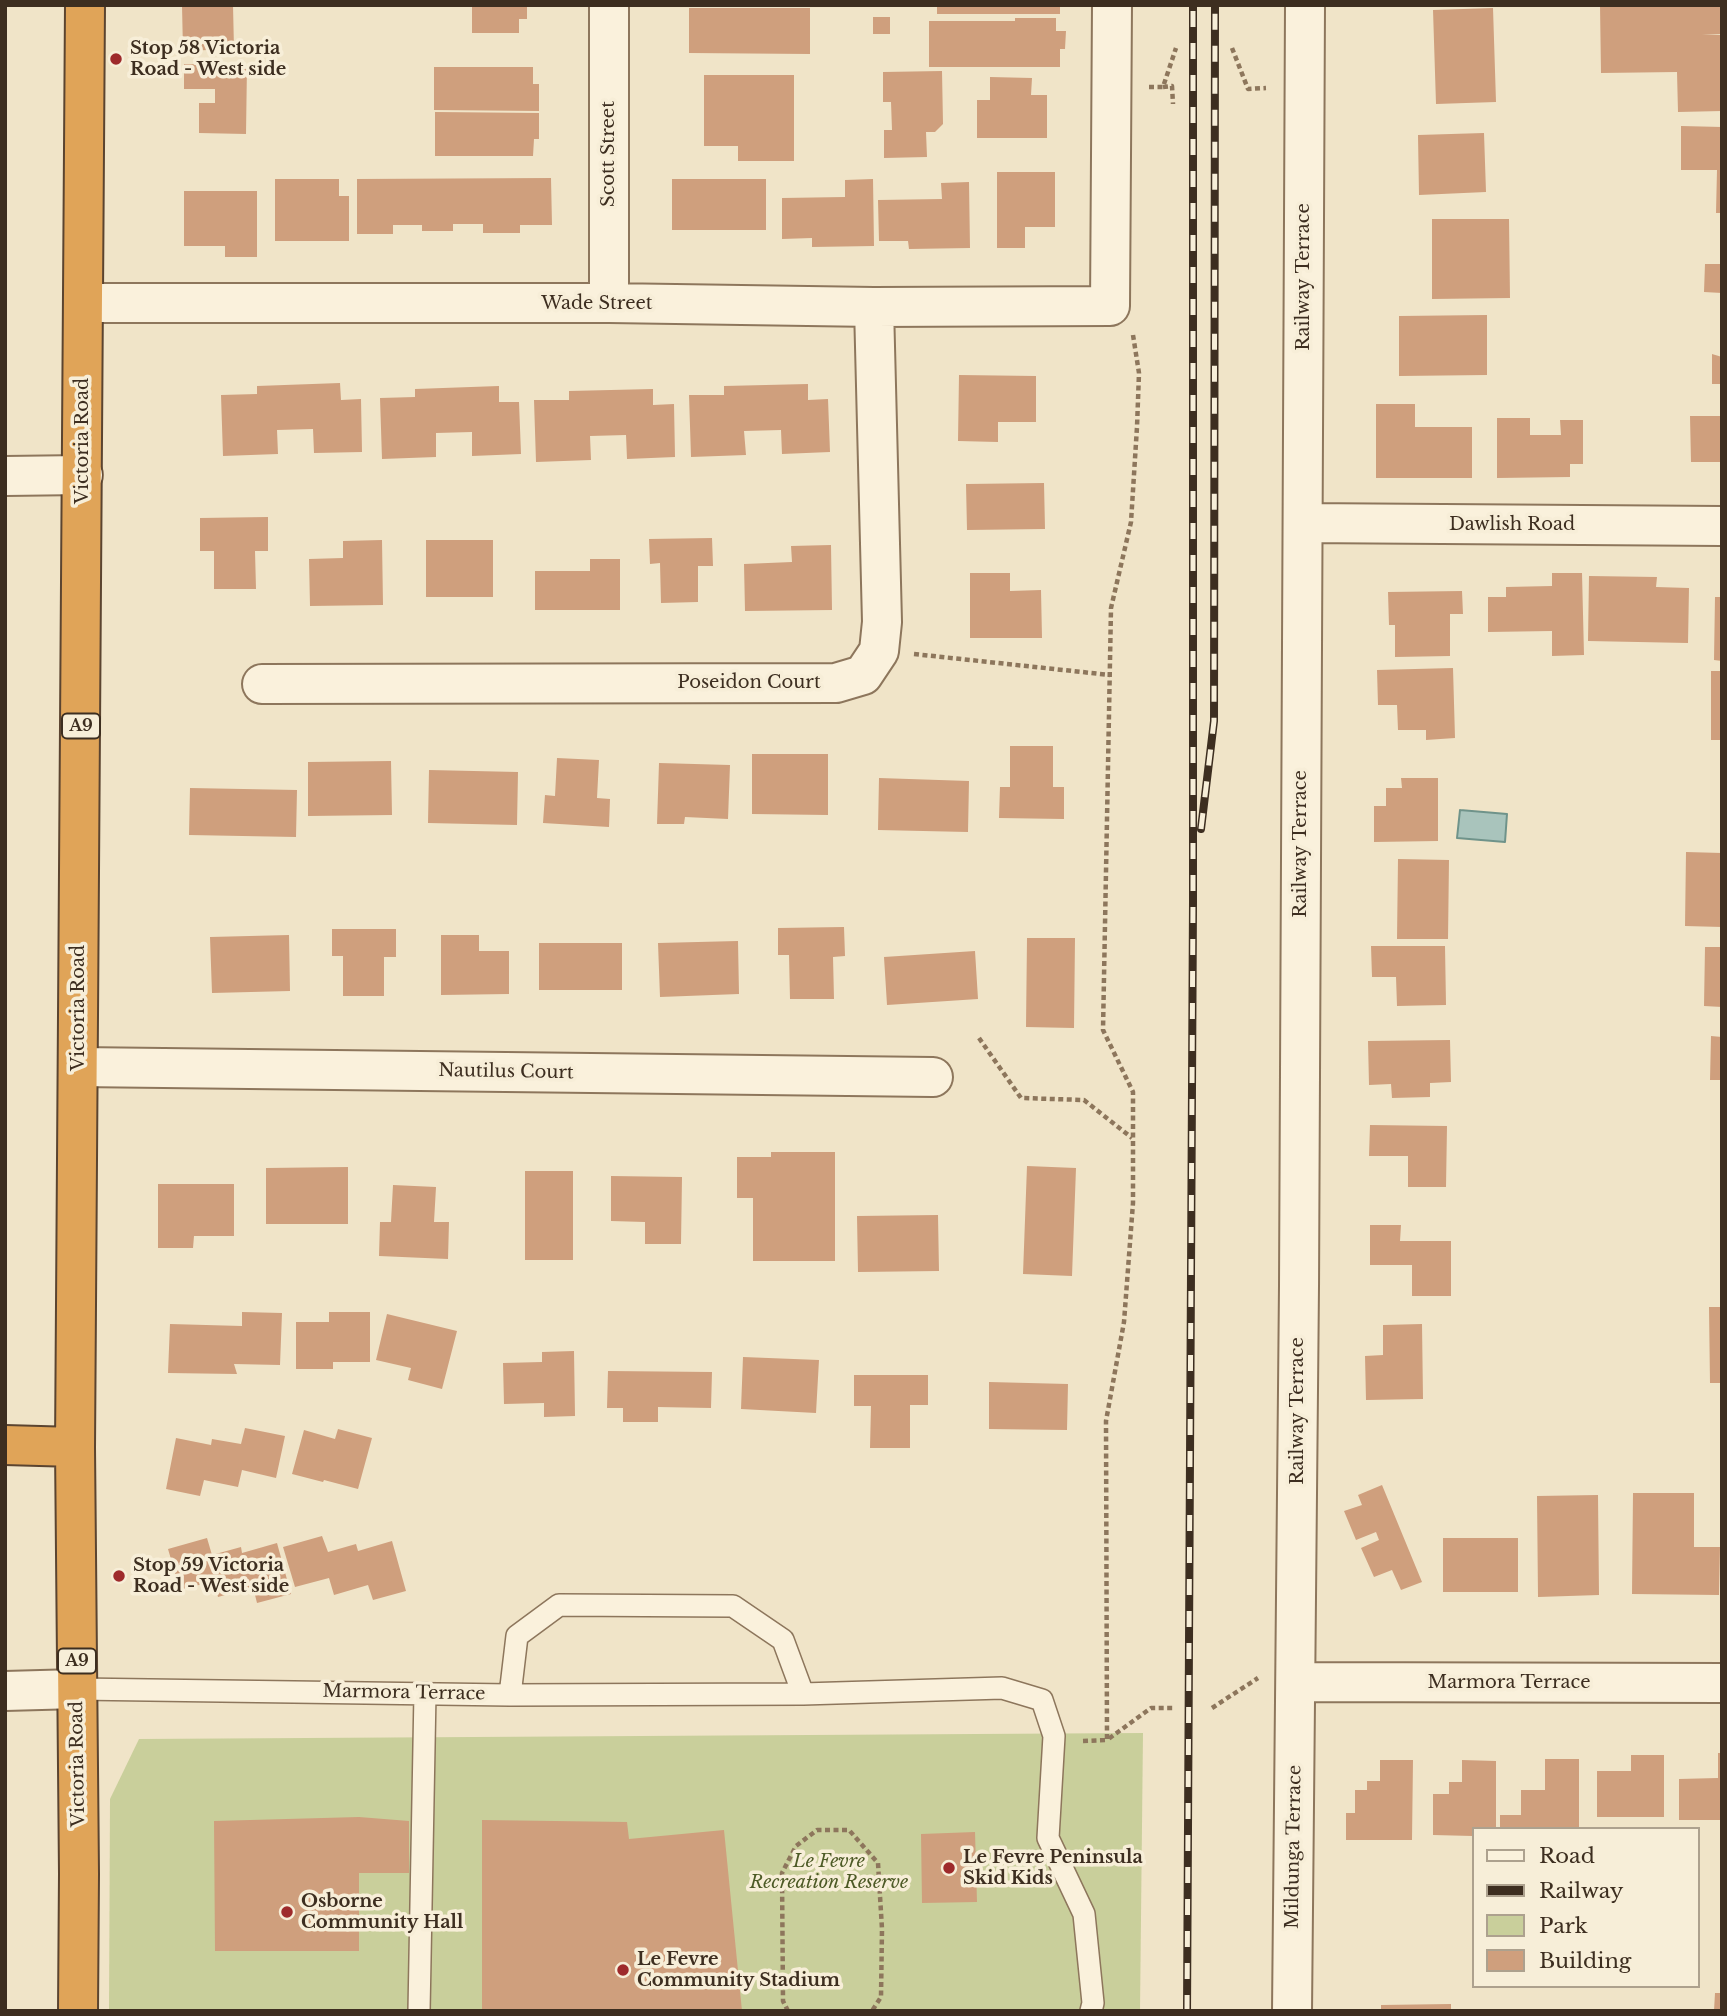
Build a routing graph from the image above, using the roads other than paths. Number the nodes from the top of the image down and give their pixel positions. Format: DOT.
graph roads {
  1 [pos="85,5"];
  2 [pos="609,5"];
  3 [pos="1112,5"];
  4 [pos="1304,5"];
  5 [pos="84,303"];
  6 [pos="609,303"];
  7 [pos="874,307"];
  8 [pos="83,475"];
  9 [pos="5,476"];
  10 [pos="1303,523"];
  11 [pos="1722,526"];
  12 [pos="262,684"];
  13 [pos="78,1067"];
  14 [pos="933,1077"];
  15 [pos="5,1445"];
  16 [pos="75,1447"];
  17 [pos="1278,1680"];
  18 [pos="1722,1684"];
  19 [pos="77,1689"];
  20 [pos="5,1691"];
  21 [pos="425,1693"];
  22 [pos="803,1694"];
  23 [pos="510,1695"];
  24 [pos="78,2011"];
  25 [pos="419,2011"];
  26 [pos="1091,2011"];
  27 [pos="1292,2011"];
  1 -- 5 [label="highway, Victoria Road / A9"];
  2 -- 6 [label="street, Scott Street"];
  3 -- 7 [label="street, Wade Street"];
  4 -- 10 [label="street, Railway Terrace"];
  5 -- 6 [label="street, Wade Street"];
  5 -- 8 [label="highway, Victoria Road / A9"];
  6 -- 7 [label="street, Wade Street"];
  7 -- 12 [label="street, Poseidon Court"];
  8 -- 9 [label="street"];
  8 -- 13 [label="highway, Victoria Road / A9"];
  10 -- 11 [label="street, Dawlish Road"];
  10 -- 17 [label="street, Railway Terrace"];
  13 -- 14 [label="street, Nautilus Court"];
  13 -- 16 [label="highway, Victoria Road / A9"];
  15 -- 16 [label="highway"];
  16 -- 19 [label="highway, Victoria Road / A9"];
  17 -- 18 [label="street, Marmora Terrace"];
  17 -- 27 [label="street, Mildunga Terrace"];
  19 -- 20 [label="street, Marmora Terrace"];
  19 -- 21 [label="lane, Marmora Terrace"];
  19 -- 24 [label="highway, Victoria Road / A9"];
  21 -- 23 [label="lane, Marmora Terrace"];
  21 -- 25 [label="lane"];
  22 -- 23 [label="lane, Marmora Terrace"];
  22 -- 23 [label="lane"];
  22 -- 26 [label="lane, Marmora Terrace"];
}
